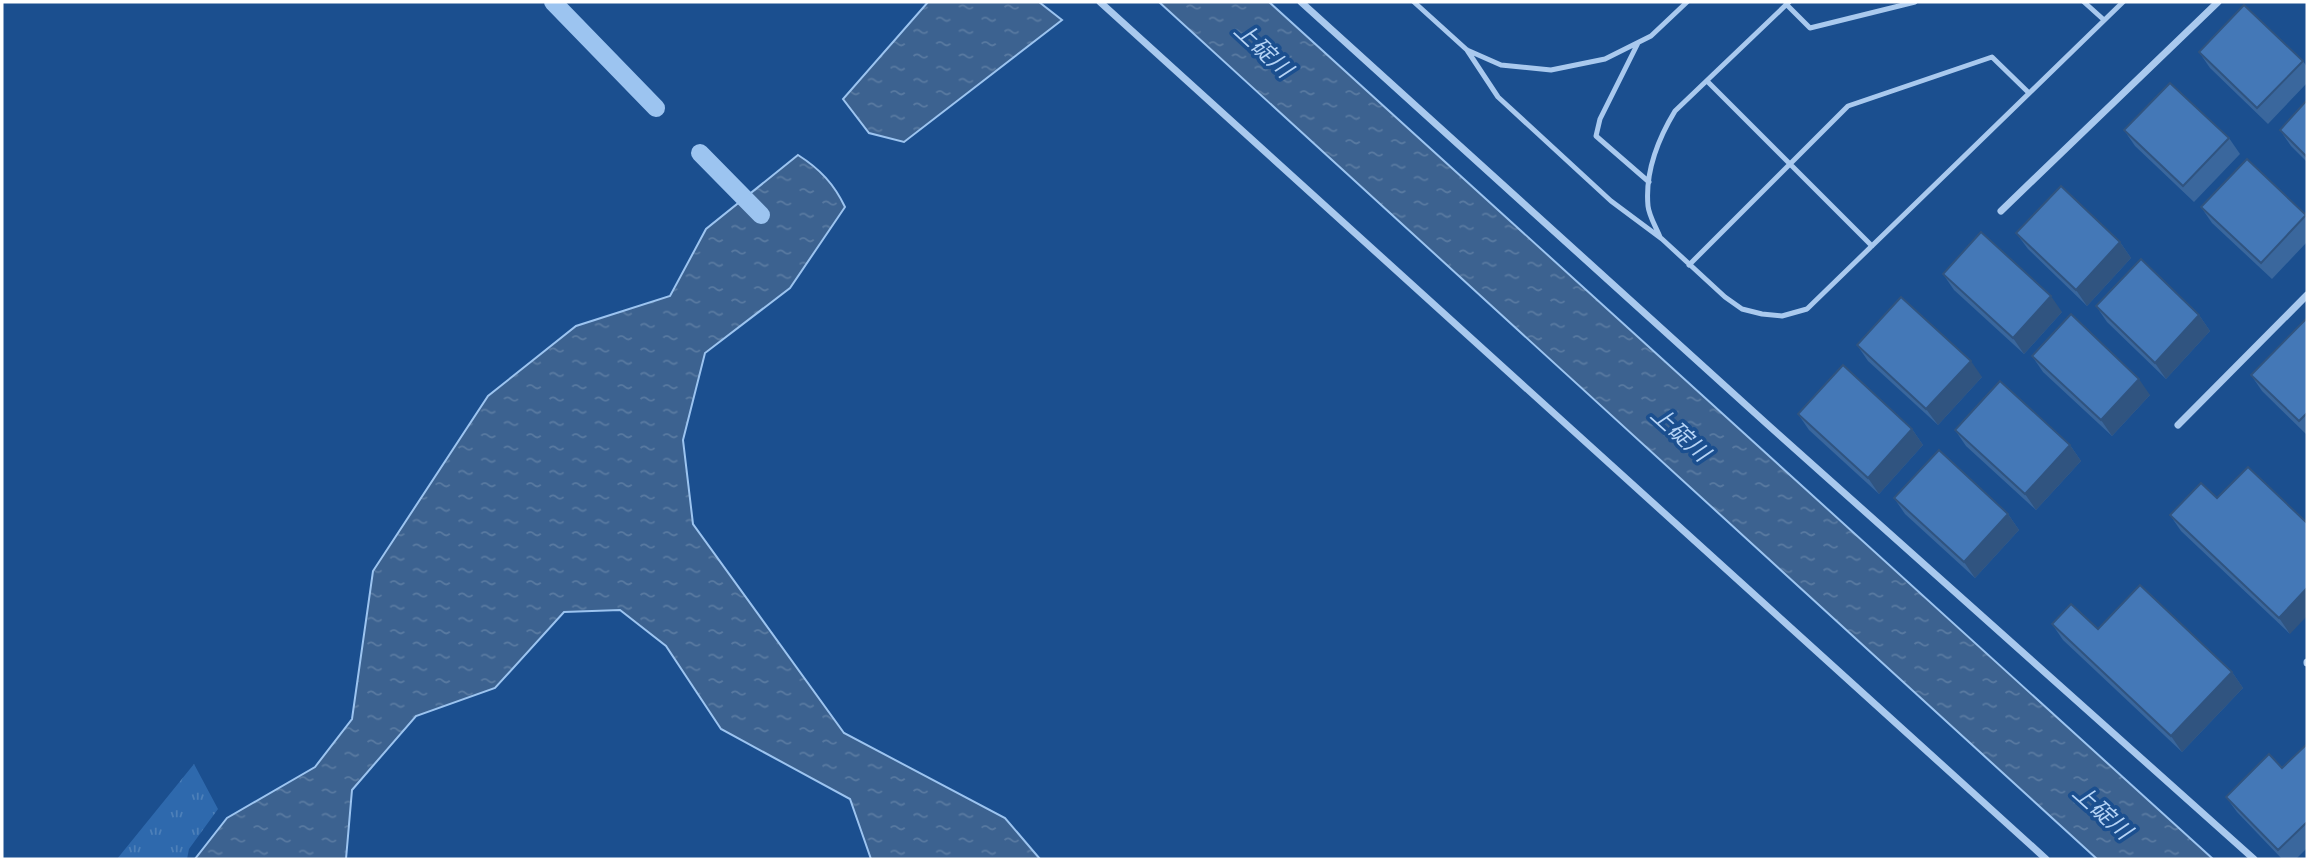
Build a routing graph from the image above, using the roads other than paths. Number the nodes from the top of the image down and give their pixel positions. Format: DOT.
graph roads {
  1 [pos="1100,2"];
  2 [pos="1301,2"];
  3 [pos="1414,2"];
  4 [pos="1687,2"];
  5 [pos="1915,2"];
  6 [pos="2084,2"];
  7 [pos="2123,2"];
  8 [pos="2218,2"];
  9 [pos="1787,3"];
  10 [pos="2104,20"];
  11 [pos="1639,42"];
  12 [pos="1466,50"];
  13 [pos="1707,81"];
  14 [pos="2029,93"];
  15 [pos="1790,164"];
  16 [pos="1649,182"];
  17 [pos="2001,211"];
  18 [pos="1662,239"];
  19 [pos="1872,246"];
  20 [pos="1689,265"];
  21 [pos="2307,295"];
  22 [pos="2178,425"];
  23 [pos="2046,859"];
  24 [pos="2254,859"];
  1 -- 23 [label="street"];
  2 -- 24 [label="street"];
  3 -- 12 [label="lane"];
  4 -- 11 [label="lane"];
  5 -- 9 [label="lane"];
  6 -- 10 [label="lane"];
  7 -- 10 [label="lane"];
  8 -- 17 [label="street"];
  9 -- 13 [label="lane"];
  10 -- 14 [label="lane"];
  11 -- 12 [label="lane"];
  11 -- 16 [label="lane"];
  12 -- 18 [label="lane"];
  13 -- 15 [label="lane"];
  13 -- 16 [label="lane"];
  14 -- 15 [label="lane"];
  14 -- 19 [label="lane"];
  15 -- 19 [label="lane"];
  15 -- 20 [label="lane"];
  16 -- 18 [label="lane"];
  18 -- 20 [label="lane"];
  19 -- 20 [label="lane"];
  21 -- 22 [label="street"];
}
